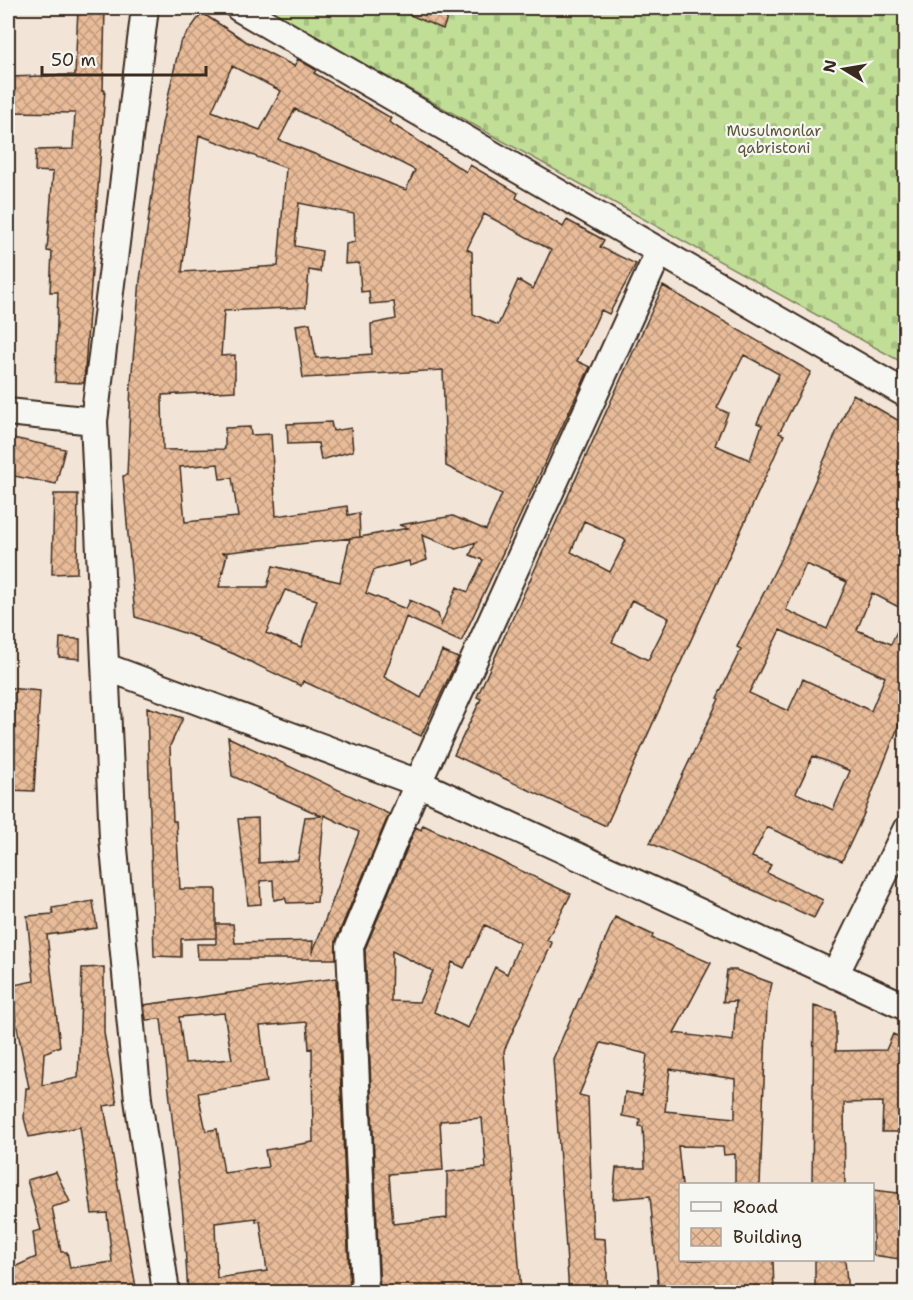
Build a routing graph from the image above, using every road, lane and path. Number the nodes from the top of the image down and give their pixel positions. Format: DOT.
graph roads {
  1 [pos="146,8"];
  2 [pos="239,8"];
  3 [pos="659,252"];
  4 [pos="906,394"];
  5 [pos="8,412"];
  6 [pos="94,421"];
  7 [pos="106,667"];
  8 [pos="418,783"];
  9 [pos="906,830"];
  10 [pos="835,975"];
  11 [pos="906,1007"];
  12 [pos="166,1293"];
  13 [pos="365,1293"];
  1 -- 6 [label="street"];
  2 -- 3 [label="street"];
  3 -- 4 [label="street"];
  3 -- 8 [label="street"];
  5 -- 6 [label="street"];
  6 -- 7 [label="street"];
  7 -- 8 [label="street"];
  7 -- 12 [label="street"];
  8 -- 10 [label="street"];
  8 -- 13 [label="street"];
  9 -- 10 [label="street"];
  10 -- 11 [label="street"];
}
